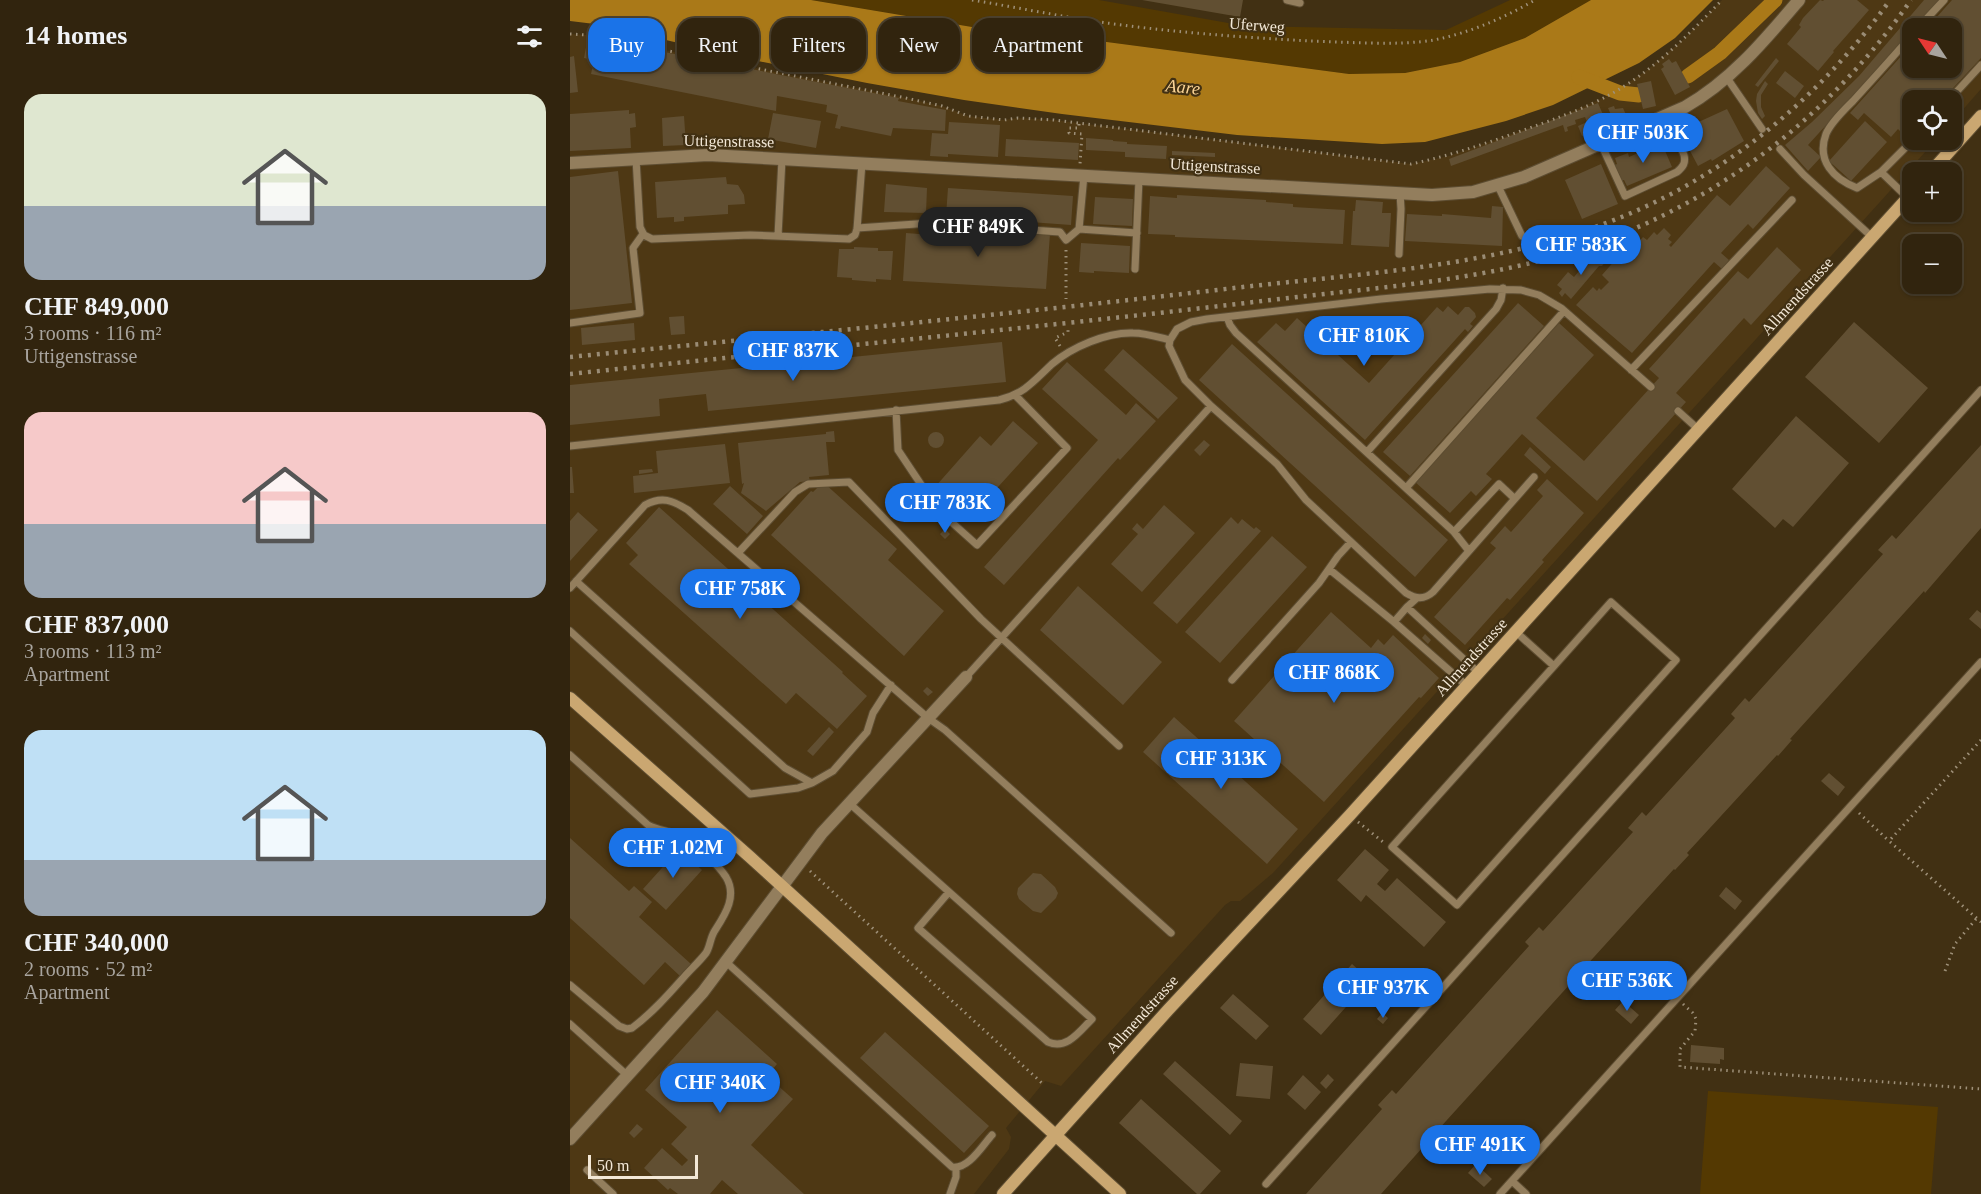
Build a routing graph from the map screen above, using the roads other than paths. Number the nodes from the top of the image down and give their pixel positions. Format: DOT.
graph roads {
  1 [pos="1287,0"];
  2 [pos="1799,0"];
  3 [pos="1944,0"];
  4 [pos="1300,3"];
  5 [pos="1927,18"];
  6 [pos="1902,46"];
  7 [pos="1981,65"];
  8 [pos="1727,78"];
  9 [pos="1958,90"];
  10 [pos="1667,115"];
  11 [pos="1981,116"];
  12 [pos="1762,129"];
  13 [pos="1601,144"];
  14 [pos="1780,149"];
  15 [pos="1904,150"];
  16 [pos="636,159"];
  17 [pos="782,159"];
  18 [pos="1939,162"];
  19 [pos="570,163"];
  20 [pos="862,163"];
  21 [pos="1881,172"];
  22 [pos="1084,175"];
  23 [pos="1140,178"];
  24 [pos="1498,186"];
  25 [pos="1902,189"];
  26 [pos="1400,193"];
  27 [pos="1792,200"];
  28 [pos="1902,204"];
  29 [pos="857,228"];
  30 [pos="1079,229"];
  31 [pos="1137,233"];
  32 [pos="643,234"];
  33 [pos="778,236"];
  34 [pos="1522,236"];
  35 [pos="1872,237"];
  36 [pos="1399,254"];
  37 [pos="1135,269"];
  38 [pos="1503,288"];
  39 [pos="1564,311"];
  40 [pos="1227,317"];
  41 [pos="570,323"];
  42 [pos="1170,340"];
  43 [pos="1631,370"];
  44 [pos="1651,387"];
  45 [pos="1981,390"];
  46 [pos="1015,395"];
  47 [pos="1211,406"];
  48 [pos="896,410"];
  49 [pos="1678,411"];
  50 [pos="1698,429"];
  51 [pos="570,446"];
  52 [pos="1367,452"];
  53 [pos="1534,477"];
  54 [pos="1406,488"];
  55 [pos="1514,498"];
  56 [pos="1454,532"];
  57 [pos="1350,543"];
  58 [pos="1469,551"];
  59 [pos="738,553"];
  60 [pos="1329,569"];
  61 [pos="576,581"];
  62 [pos="570,588"];
  63 [pos="1417,598"];
  64 [pos="1407,608"];
  65 [pos="1394,622"];
  66 [pos="570,631"];
  67 [pos="1516,632"];
  68 [pos="1001,638"];
  69 [pos="1981,662"];
  70 [pos="1554,666"];
  71 [pos="1479,673"];
  72 [pos="966,677"];
  73 [pos="1232,680"];
  74 [pos="891,685"];
  75 [pos="1467,686"];
  76 [pos="570,698"];
  77 [pos="928,718"];
  78 [pos="1119,746"];
  79 [pos="570,755"];
  80 [pos="813,783"];
  81 [pos="849,802"];
  82 [pos="783,887"];
  83 [pos="949,891"];
  84 [pos="1171,933"];
  85 [pos="725,961"];
  86 [pos="570,985"];
  87 [pos="570,1024"];
  88 [pos="628,1076"];
  89 [pos="992,1135"];
  90 [pos="1056,1135"];
  91 [pos="570,1140"];
  92 [pos="956,1168"];
  93 [pos="587,1170"];
  94 [pos="1512,1181"];
  95 [pos="1266,1184"];
  96 [pos="613,1194"];
  97 [pos="950,1194"];
  98 [pos="1003,1194"];
  99 [pos="1120,1194"];
  100 [pos="1500,1194"];
  101 [pos="1526,1194"];
  1 -- 4 [label="lane"];
  2 -- 8 [label="street, Uttigenstrasse"];
  3 -- 5 [label="lane"];
  6 -- 21 [label="lane"];
  7 -- 9 [label="lane"];
  8 -- 10 [label="street, Uttigenstrasse"];
  8 -- 12 [label="lane"];
  10 -- 13 [label="street, Uttigenstrasse"];
  10 -- 13 [label="lane"];
  11 -- 18 [label="main road"];
  13 -- 24 [label="street, Uttigenstrasse"];
  14 -- 35 [label="lane"];
  15 -- 21 [label="lane"];
  16 -- 17 [label="street, Uttigenstrasse"];
  16 -- 19 [label="street, Uttigenstrasse"];
  16 -- 32 [label="lane"];
  17 -- 20 [label="street, Uttigenstrasse"];
  17 -- 33 [label="lane"];
  20 -- 22 [label="street, Uttigenstrasse"];
  20 -- 29 [label="lane"];
  21 -- 25 [label="lane"];
  22 -- 23 [label="street, Uttigenstrasse"];
  22 -- 30 [label="lane"];
  23 -- 26 [label="street, Uttigenstrasse"];
  23 -- 31 [label="lane"];
  24 -- 26 [label="street, Uttigenstrasse"];
  24 -- 34 [label="lane"];
  26 -- 36 [label="lane"];
  27 -- 43 [label="lane"];
  28 -- 35 [label="main road, Allmendstrasse"];
  29 -- 30 [label="lane"];
  29 -- 33 [label="lane"];
  30 -- 31 [label="lane"];
  31 -- 37 [label="lane"];
  32 -- 33 [label="lane"];
  32 -- 41 [label="lane"];
  35 -- 50 [label="main road, Allmendstrasse"];
  38 -- 39 [label="lane"];
  38 -- 40 [label="lane"];
  38 -- 52 [label="lane"];
  39 -- 43 [label="lane"];
  39 -- 54 [label="lane"];
  40 -- 42 [label="lane"];
  40 -- 52 [label="lane"];
  42 -- 46 [label="lane"];
  42 -- 47 [label="lane"];
  43 -- 44 [label="lane"];
  45 -- 95 [label="lane"];
  46 -- 48 [label="lane"];
  46 -- 48 [label="lane"];
  47 -- 57 [label="lane"];
  47 -- 68 [label="lane"];
  48 -- 51 [label="lane"];
  49 -- 50 [label="lane"];
  50 -- 67 [label="main road, Allmendstrasse"];
  52 -- 54 [label="lane"];
  53 -- 55 [label="lane"];
  54 -- 56 [label="lane"];
  55 -- 56 [label="lane"];
  55 -- 58 [label="lane"];
  56 -- 58 [label="lane"];
  57 -- 60 [label="lane"];
  57 -- 63 [label="lane"];
  58 -- 63 [label="lane"];
  59 -- 61 [label="lane"];
  59 -- 68 [label="lane"];
  59 -- 74 [label="lane"];
  60 -- 65 [label="lane"];
  60 -- 73 [label="lane"];
  61 -- 62 [label="lane"];
  61 -- 80 [label="lane"];
  63 -- 64 [label="lane"];
  64 -- 65 [label="lane"];
  64 -- 71 [label="lane"];
  65 -- 75 [label="lane"];
  66 -- 80 [label="lane"];
  67 -- 70 [label="lane"];
  67 -- 71 [label="main road, Allmendstrasse"];
  68 -- 72 [label="lane"];
  68 -- 78 [label="lane"];
  69 -- 94 [label="lane"];
  70 -- 70 [label="lane"];
  71 -- 75 [label="main road, Allmendstrasse"];
  72 -- 77 [label="street"];
  74 -- 77 [label="lane"];
  74 -- 80 [label="lane"];
  75 -- 90 [label="main road, Allmendstrasse"];
  76 -- 82 [label="main road"];
  77 -- 81 [label="street"];
  77 -- 84 [label="lane"];
  79 -- 86 [label="lane"];
  81 -- 82 [label="street"];
  81 -- 83 [label="lane"];
  82 -- 85 [label="street"];
  82 -- 90 [label="main road"];
  83 -- 83 [label="lane"];
  85 -- 88 [label="street"];
  85 -- 92 [label="lane"];
  87 -- 88 [label="lane"];
  88 -- 91 [label="street"];
  89 -- 92 [label="lane"];
  90 -- 98 [label="main road, Allmendstrasse"];
  90 -- 99 [label="main road"];
  92 -- 97 [label="lane"];
  93 -- 96 [label="lane"];
  94 -- 100 [label="lane"];
  94 -- 101 [label="lane"];
}
